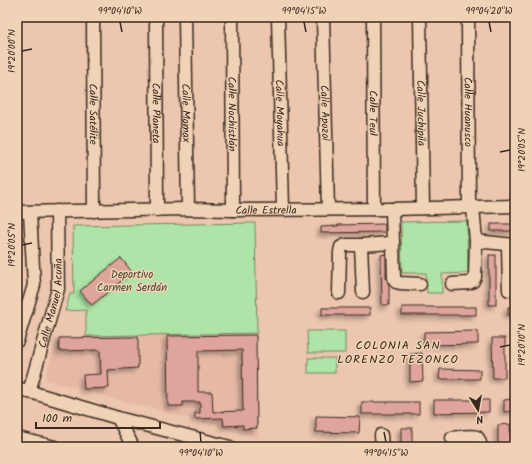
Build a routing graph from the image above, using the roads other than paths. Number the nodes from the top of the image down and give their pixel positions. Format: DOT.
graph roads {
  1 [pos="93,17"];
  2 [pos="156,17"];
  3 [pos="185,17"];
  4 [pos="232,17"];
  5 [pos="278,17"];
  6 [pos="323,17"];
  7 [pos="373,17"];
  8 [pos="420,17"];
  9 [pos="468,17"];
  10 [pos="515,206"];
  11 [pos="471,207"];
  12 [pos="423,208"];
  13 [pos="188,209"];
  14 [pos="283,209"];
  15 [pos="328,209"];
  16 [pos="374,209"];
  17 [pos="392,209"];
  18 [pos="156,210"];
  19 [pos="233,210"];
  20 [pos="58,211"];
  21 [pos="94,211"];
  22 [pos="17,212"];
  23 [pos="30,212"];
  24 [pos="476,241"];
  25 [pos="393,243"];
  26 [pos="361,245"];
  27 [pos="511,245"];
  28 [pos="420,284"];
  29 [pos="452,284"];
  30 [pos="509,290"];
  31 [pos="363,292"];
  32 [pos="340,293"];
  33 [pos="17,341"];
  34 [pos="17,388"];
  35 [pos="30,392"];
  36 [pos="118,418"];
  37 [pos="17,438"];
  38 [pos="452,438"];
  39 [pos="194,442"];
  40 [pos="55,447"];
  41 [pos="133,447"];
  42 [pos="230,447"];
  43 [pos="481,447"];
  1 -- 21 [label="street, Calle Satélite"];
  2 -- 18 [label="street, Calle Planeta"];
  3 -- 13 [label="street, Calle Momax"];
  4 -- 19 [label="street, Calle Nochistlán"];
  5 -- 14 [label="street, Calle Moyahua"];
  6 -- 15 [label="street, Calle Apozol"];
  7 -- 16 [label="street, Calle Teul"];
  8 -- 12 [label="street, Calle Juchipila"];
  9 -- 11 [label="street, Calle Huanusco"];
  10 -- 11 [label="street, Calle Estrella"];
  11 -- 12 [label="street, Calle Estrella"];
  11 -- 24 [label="street, Calle Huanusco"];
  12 -- 17 [label="street, Calle Estrella"];
  13 -- 18 [label="street, Calle Estrella"];
  13 -- 19 [label="street, Calle Estrella"];
  14 -- 15 [label="street, Calle Estrella"];
  14 -- 19 [label="street, Calle Estrella"];
  15 -- 16 [label="street, Calle Estrella"];
  16 -- 17 [label="street, Calle Estrella"];
  17 -- 25 [label="street"];
  18 -- 21 [label="street, Calle Estrella"];
  20 -- 21 [label="street, Calle Estrella"];
  20 -- 23 [label="street, Calle Estrella"];
  20 -- 35 [label="street, Calle Manuel Acuña"];
  22 -- 23 [label="street, Calle Estrella"];
  23 -- 33 [label="street, Calle Manuel Acuña"];
  24 -- 27 [label="street"];
  24 -- 29 [label="street, Calle Huanusco"];
  25 -- 26 [label="street"];
  25 -- 28 [label="street"];
  26 -- 31 [label="street"];
  26 -- 32 [label="street"];
  27 -- 30 [label="street"];
  34 -- 35 [label="street"];
  35 -- 36 [label="street"];
  36 -- 39 [label="street"];
  36 -- 41 [label="street"];
  37 -- 40 [label="street"];
  38 -- 43 [label="street"];
  39 -- 42 [label="street"];
}
